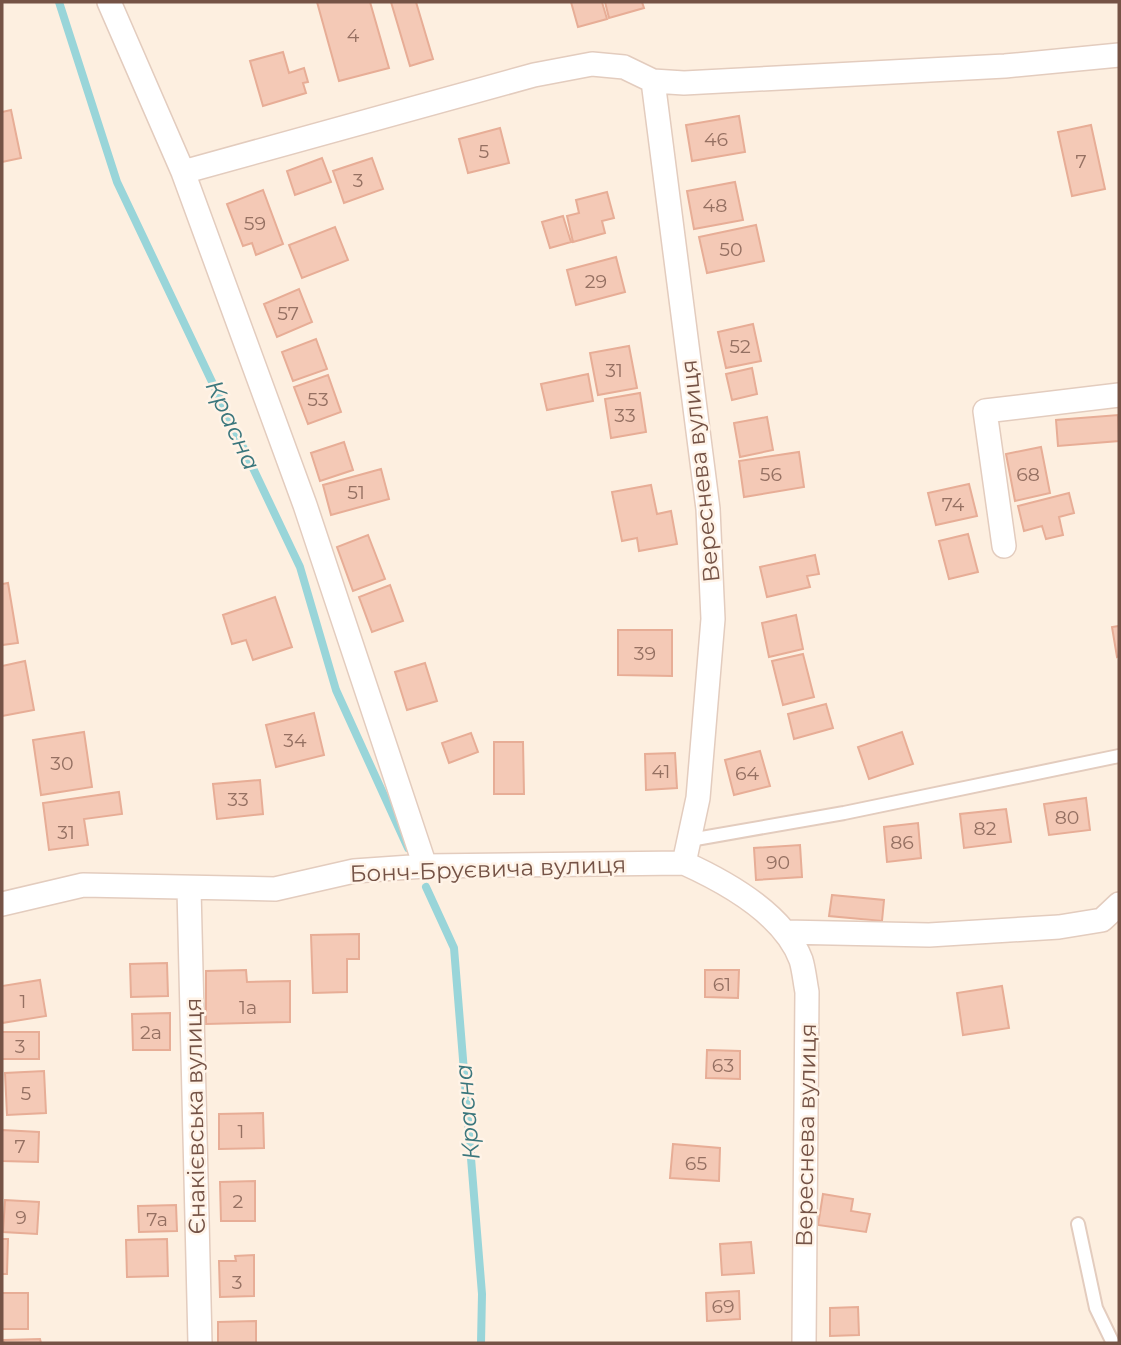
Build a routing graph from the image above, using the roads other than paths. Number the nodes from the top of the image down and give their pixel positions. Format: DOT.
graph roads {
  1 [pos="109,2"];
  2 [pos="1119,55"];
  3 [pos="653,81"];
  4 [pos="183,172"];
  5 [pos="1119,395"];
  6 [pos="1004,546"];
  7 [pos="1119,756"];
  8 [pos="690,840"];
  9 [pos="684,863"];
  10 [pos="425,866"];
  11 [pos="189,888"];
  12 [pos="2,904"];
  13 [pos="1119,904"];
  14 [pos="785,932"];
  15 [pos="1078,1224"];
  16 [pos="200,1343"];
  17 [pos="804,1343"];
  18 [pos="1113,1343"];
  1 -- 4 [label="street"];
  2 -- 3 [label="street"];
  3 -- 4 [label="street"];
  3 -- 8 [label="street, Вереснева вулиця"];
  4 -- 10 [label="street"];
  5 -- 6 [label="street"];
  7 -- 8 [label="lane"];
  8 -- 9 [label="street, Вереснева вулиця"];
  9 -- 10 [label="street, Бонч-Бруєвича вулиця"];
  9 -- 14 [label="street, Вереснева вулиця"];
  10 -- 11 [label="street, Бонч-Бруєвича вулиця"];
  11 -- 12 [label="street, Бонч-Бруєвича вулиця"];
  11 -- 16 [label="street, Єнакієвська вулиця"];
  13 -- 14 [label="street"];
  14 -- 17 [label="street, Вереснева вулиця"];
  15 -- 18 [label="lane"];
}
